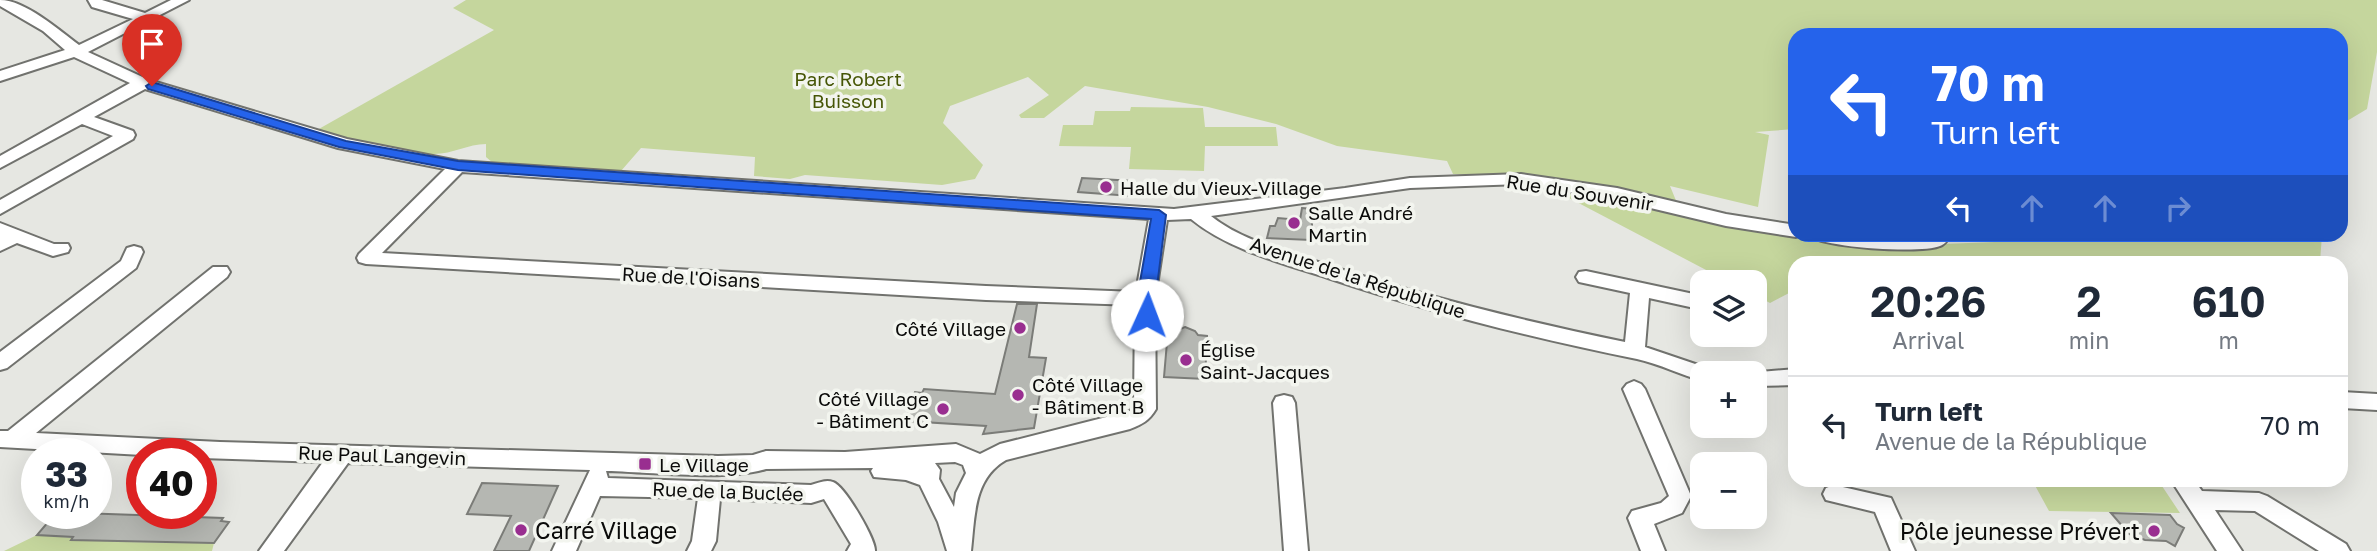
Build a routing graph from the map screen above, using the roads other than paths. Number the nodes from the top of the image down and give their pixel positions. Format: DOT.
graph roads {
  1 [pos="0,0"];
  2 [pos="95,0"];
  3 [pos="183,0"];
  4 [pos="147,18"];
  5 [pos="78,52"];
  6 [pos="0,76"];
  7 [pos="144,83"];
  8 [pos="81,118"];
  9 [pos="0,163"];
  10 [pos="458,166"];
  11 [pos="0,208"];
  12 [pos="1196,213"];
  13 [pos="1159,215"];
  14 [pos="1788,230"];
  15 [pos="5,237"];
  16 [pos="1863,242"];
  17 [pos="1934,242"];
  18 [pos="61,248"];
  19 [pos="134,252"];
  20 [pos="220,272"];
  21 [pos="1586,277"];
  22 [pos="1640,289"];
  23 [pos="1145,299"];
  24 [pos="1690,300"];
  25 [pos="1634,352"];
  26 [pos="0,363"];
  27 [pos="1690,370"];
  28 [pos="1788,377"];
  29 [pos="1767,378"];
  30 [pos="1634,389"];
  31 [pos="2348,400"];
  32 [pos="2377,402"];
  33 [pos="1284,403"];
  34 [pos="6,440"];
  35 [pos="1023,446"];
  36 [pos="342,454"];
  37 [pos="952,454"];
  38 [pos="604,462"];
  39 [pos="836,475"];
  40 [pos="976,477"];
  41 [pos="931,484"];
  42 [pos="593,487"];
  43 [pos="2187,487"];
  44 [pos="710,489"];
  45 [pos="1834,494"];
  46 [pos="2196,500"];
  47 [pos="271,551"];
  48 [pos="564,551"];
  49 [pos="699,551"];
  50 [pos="859,551"];
  51 [pos="958,551"];
  52 [pos="1296,551"];
  53 [pos="1653,551"];
  54 [pos="1903,551"];
  55 [pos="2230,551"];
  56 [pos="2338,551"];
  1 -- 5 [label="street"];
  2 -- 4 [label="street"];
  3 -- 4 [label="street"];
  4 -- 5 [label="street"];
  5 -- 6 [label="street"];
  5 -- 7 [label="street"];
  7 -- 8 [label="street"];
  7 -- 10 [label="street"];
  8 -- 9 [label="street"];
  8 -- 11 [label="street"];
  10 -- 13 [label="street"];
  10 -- 23 [label="street, Rue de l'Oisans"];
  12 -- 13 [label="street"];
  12 -- 14 [label="street, Rue du Souvenir"];
  12 -- 25 [label="street, Avenue de la République"];
  13 -- 23 [label="street"];
  15 -- 18 [label="street"];
  16 -- 17 [label="street"];
  19 -- 26 [label="street"];
  20 -- 34 [label="street, Rue Paul Langevin"];
  21 -- 22 [label="street"];
  22 -- 24 [label="street"];
  22 -- 25 [label="street"];
  23 -- 35 [label="street"];
  25 -- 27 [label="street, Avenue de la République"];
  28 -- 29 [label="street"];
  30 -- 53 [label="street"];
  31 -- 32 [label="street"];
  33 -- 52 [label="street"];
  34 -- 36 [label="street, Rue Paul Langevin"];
  35 -- 37 [label="street, Rue Paul Langevin"];
  35 -- 40 [label="street"];
  36 -- 38 [label="street, Rue Paul Langevin"];
  36 -- 47 [label="street"];
  37 -- 39 [label="street, Rue Paul Langevin"];
  37 -- 40 [label="street"];
  37 -- 41 [label="street"];
  38 -- 39 [label="street, Rue Paul Langevin"];
  38 -- 42 [label="street"];
  39 -- 41 [label="street, Rue Paul Langevin"];
  39 -- 44 [label="street, Rue de la Buclée"];
  39 -- 50 [label="street"];
  40 -- 41 [label="street"];
  40 -- 51 [label="street"];
  41 -- 51 [label="street"];
  42 -- 44 [label="street, Rue de la Buclée"];
  42 -- 48 [label="street"];
  43 -- 46 [label="street"];
  44 -- 49 [label="street"];
  45 -- 54 [label="street"];
  46 -- 55 [label="street"];
  46 -- 56 [label="street"];
}
